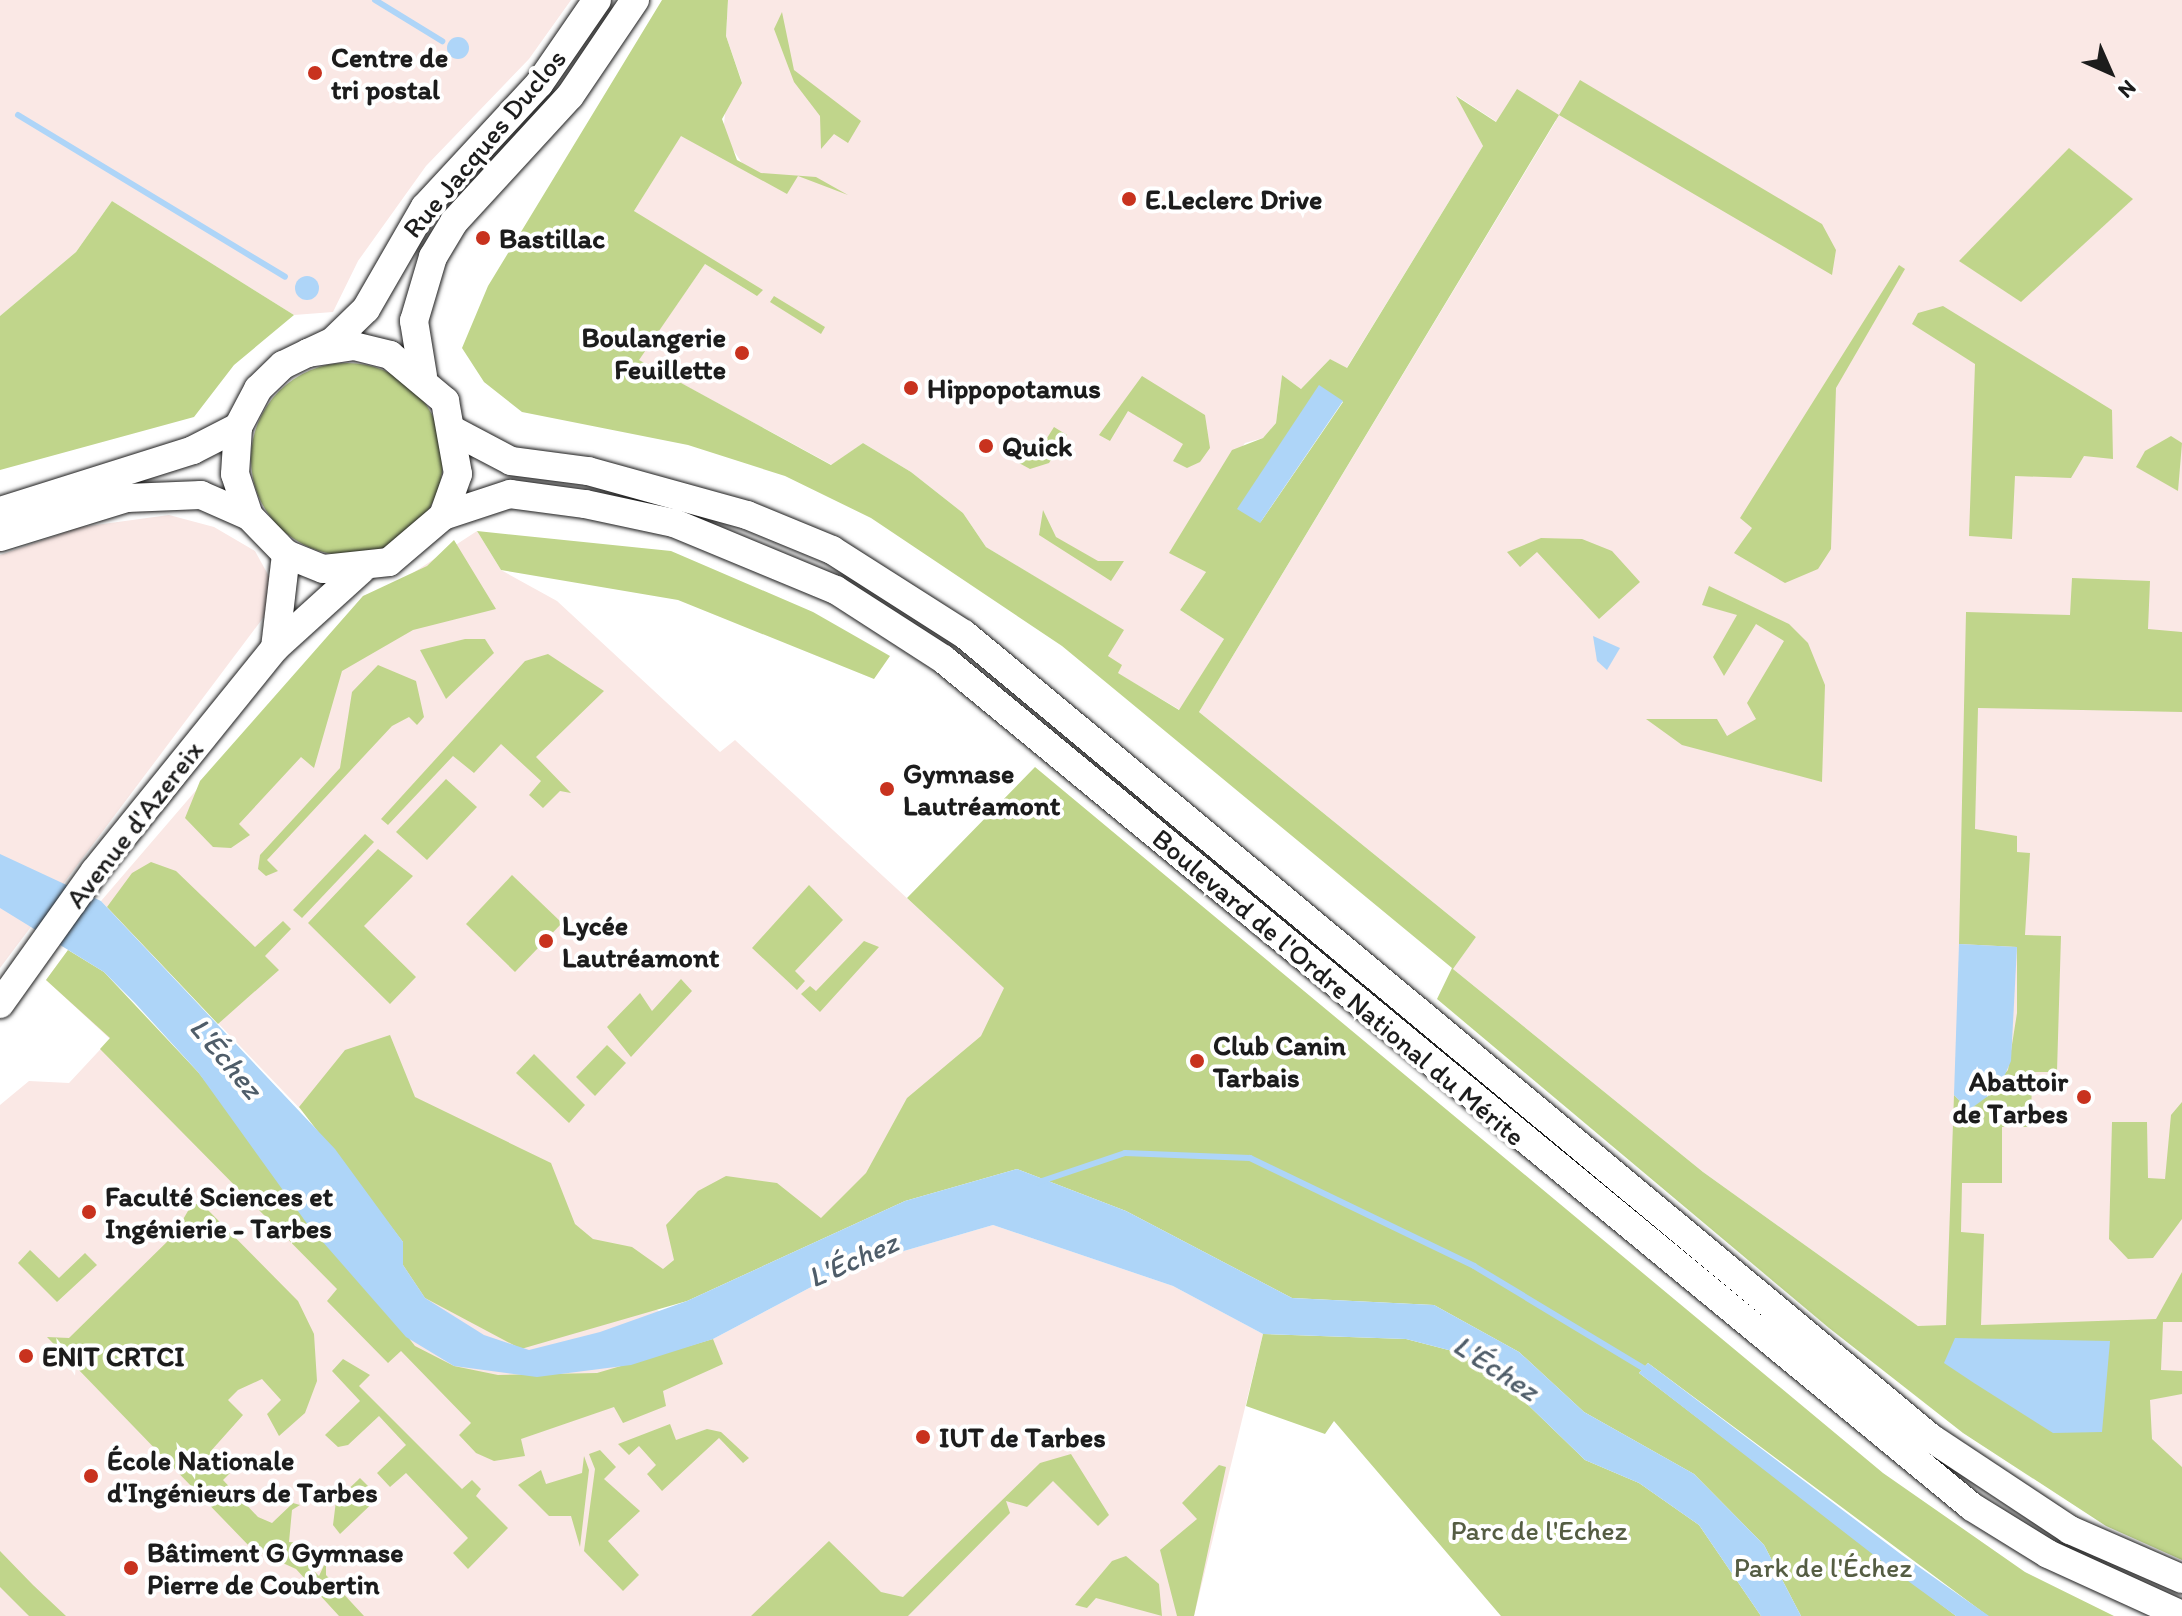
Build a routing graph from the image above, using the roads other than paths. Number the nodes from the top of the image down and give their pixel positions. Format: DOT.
graph roads {
  1 [pos="597,0"];
  2 [pos="635,0"];
  3 [pos="308,353"];
  4 [pos="423,376"];
  5 [pos="238,427"];
  6 [pos="456,432"];
  7 [pos="0,511"];
  8 [pos="249,516"];
  9 [pos="443,516"];
  10 [pos="0,537"];
  11 [pos="286,554"];
  12 [pos="361,570"];
  13 [pos="275,648"];
  14 [pos="0,1004"];
  15 [pos="2182,1579"];
  16 [pos="2182,1615"];
  1 -- 3 [label="main road, Rue Jacques Duclos"];
  2 -- 4 [label="main road, Rue Jacques Duclos"];
  3 -- 4 [label="main road"];
  3 -- 5 [label="main road"];
  4 -- 6 [label="main road"];
  5 -- 7 [label="main road"];
  5 -- 8 [label="main road"];
  6 -- 9 [label="main road"];
  6 -- 15 [label="main road, Boulevard de l'Ordre National du Mérite"];
  8 -- 10 [label="main road"];
  8 -- 11 [label="main road"];
  9 -- 12 [label="main road"];
  9 -- 16 [label="main road, Boulevard de l'Ordre National du Mérite"];
  11 -- 12 [label="main road"];
  11 -- 13 [label="main road"];
  12 -- 13 [label="main road, Avenue d'Azereix"];
  13 -- 14 [label="main road, Avenue d'Azereix"];
}
